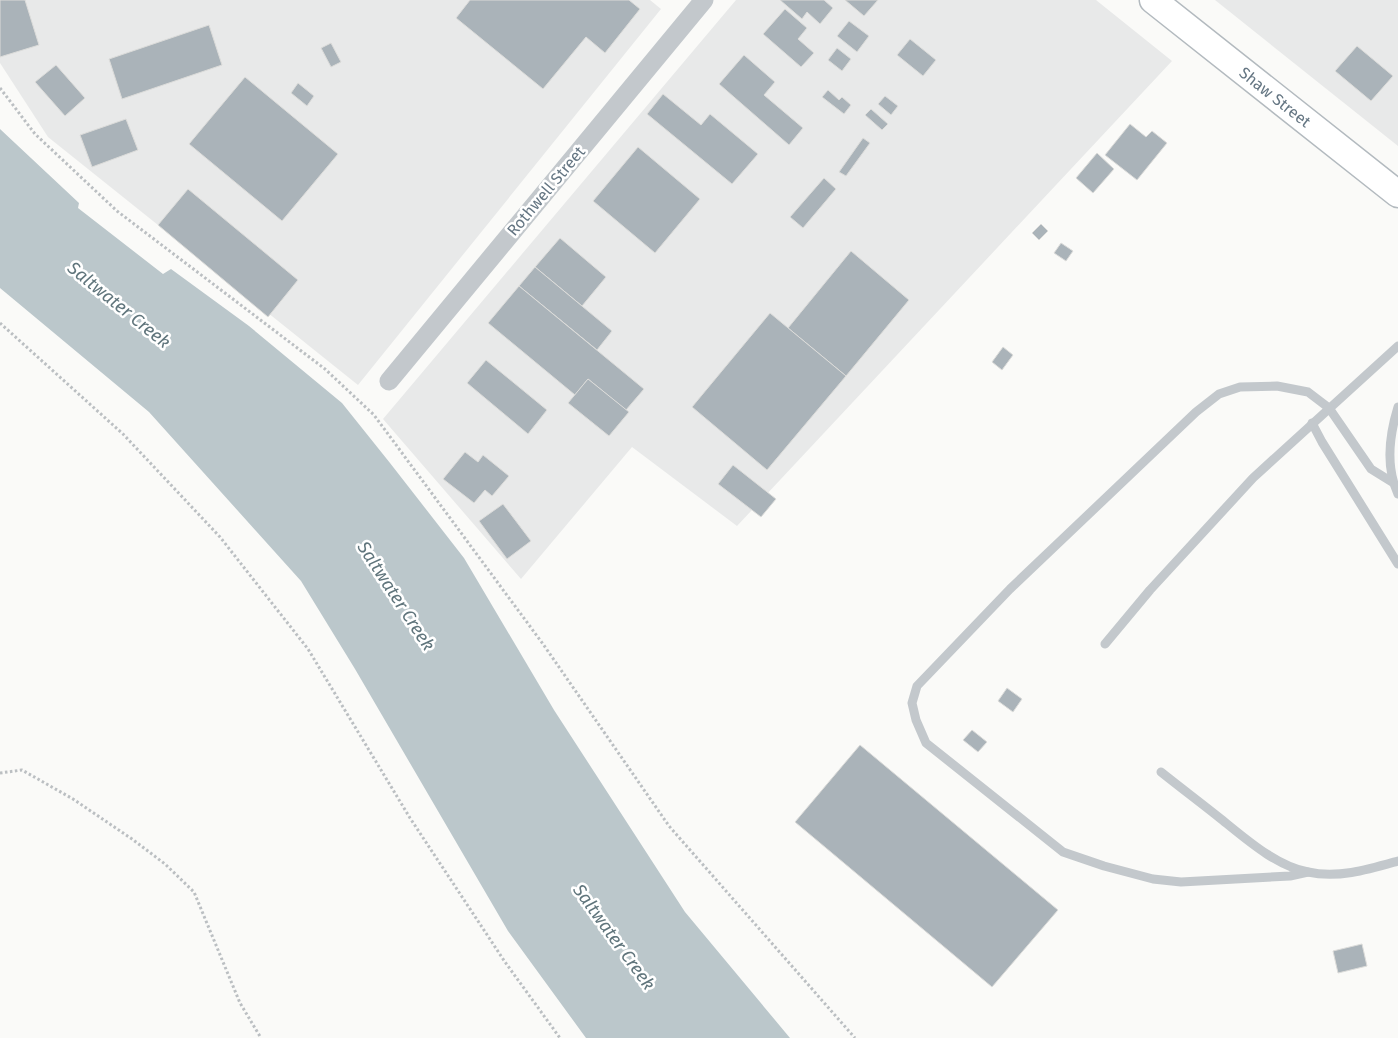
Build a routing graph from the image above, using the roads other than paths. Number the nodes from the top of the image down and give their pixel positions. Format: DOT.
graph roads {
  1 [pos="704,0"];
  2 [pos="1153,0"];
  3 [pos="1398,194"];
  4 [pos="1398,346"];
  5 [pos="389,381"];
  6 [pos="1398,407"];
  7 [pos="1329,408"];
  8 [pos="1312,423"];
  9 [pos="1392,482"];
  10 [pos="1398,494"];
  11 [pos="1398,564"];
  12 [pos="1105,644"];
  13 [pos="1161,772"];
  14 [pos="1398,861"];
  15 [pos="1308,872"];
  1 -- 5 [label="street, Rothwell Street"];
  2 -- 3 [label="street, Shaw Street"];
  4 -- 7 [label="lane"];
  6 -- 9 [label="lane"];
  7 -- 8 [label="lane"];
  7 -- 9 [label="lane"];
  7 -- 15 [label="lane"];
  8 -- 11 [label="lane"];
  8 -- 12 [label="lane"];
  9 -- 10 [label="lane"];
  13 -- 15 [label="lane"];
  14 -- 15 [label="lane"];
}
